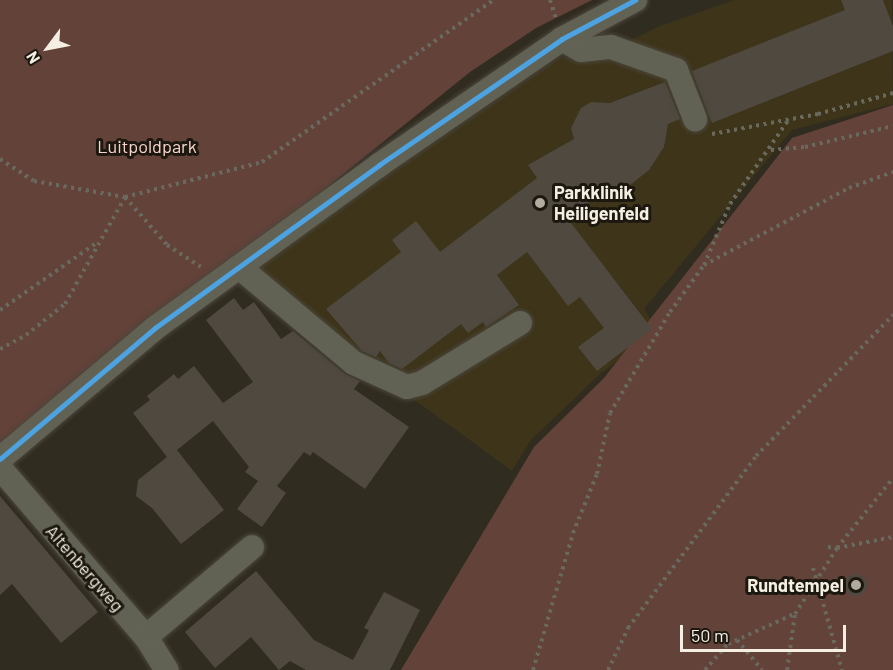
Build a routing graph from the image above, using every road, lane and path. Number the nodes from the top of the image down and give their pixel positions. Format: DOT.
graph roads {
  1 [pos="493,0"];
  2 [pos="635,0"];
  3 [pos="562,39"];
  4 [pos="893,93"];
  5 [pos="695,119"];
  6 [pos="789,119"];
  7 [pos="893,126"];
  8 [pos="771,150"];
  9 [pos="0,159"];
  10 [pos="893,172"];
  11 [pos="125,197"];
  12 [pos="99,241"];
  13 [pos="704,265"];
  14 [pos="229,274"];
  15 [pos="0,310"];
  16 [pos="893,315"];
  17 [pos="520,323"];
  18 [pos="0,349"];
  19 [pos="0,459"];
  20 [pos="0,468"];
  21 [pos="893,478"];
  22 [pos="893,537"];
  23 [pos="252,546"];
  24 [pos="828,547"];
  25 [pos="837,548"];
  26 [pos="813,568"];
  27 [pos="816,575"];
  28 [pos="795,614"];
  29 [pos="146,637"];
  30 [pos="736,640"];
  31 [pos="167,670"];
  32 [pos="533,670"];
  33 [pos="608,670"];
  34 [pos="705,670"];
  35 [pos="762,670"];
  36 [pos="787,670"];
  37 [pos="842,670"];
  1 -- 11 [label="path"];
  2 -- 3 [label="street"];
  3 -- 5 [label="street"];
  3 -- 14 [label="street"];
  4 -- 6 [label="path"];
  5 -- 6 [label="path"];
  6 -- 8 [label="path"];
  7 -- 8 [label="path"];
  8 -- 13 [label="path"];
  9 -- 11 [label="path"];
  10 -- 13 [label="path"];
  11 -- 12 [label="path"];
  11 -- 14 [label="path"];
  12 -- 15 [label="path"];
  12 -- 18 [label="path"];
  13 -- 32 [label="path"];
  14 -- 17 [label="street"];
  14 -- 19 [label="street"];
  16 -- 33 [label="path"];
  20 -- 29 [label="street, Altenbergweg"];
  21 -- 25 [label="path"];
  22 -- 25 [label="path"];
  23 -- 29 [label="street"];
  24 -- 25 [label="path"];
  25 -- 27 [label="path"];
  26 -- 27 [label="path"];
  27 -- 28 [label="path"];
  27 -- 37 [label="path"];
  28 -- 30 [label="path"];
  28 -- 36 [label="path"];
  29 -- 31 [label="street, Altenbergweg"];
  30 -- 34 [label="path"];
  30 -- 35 [label="path"];
}
